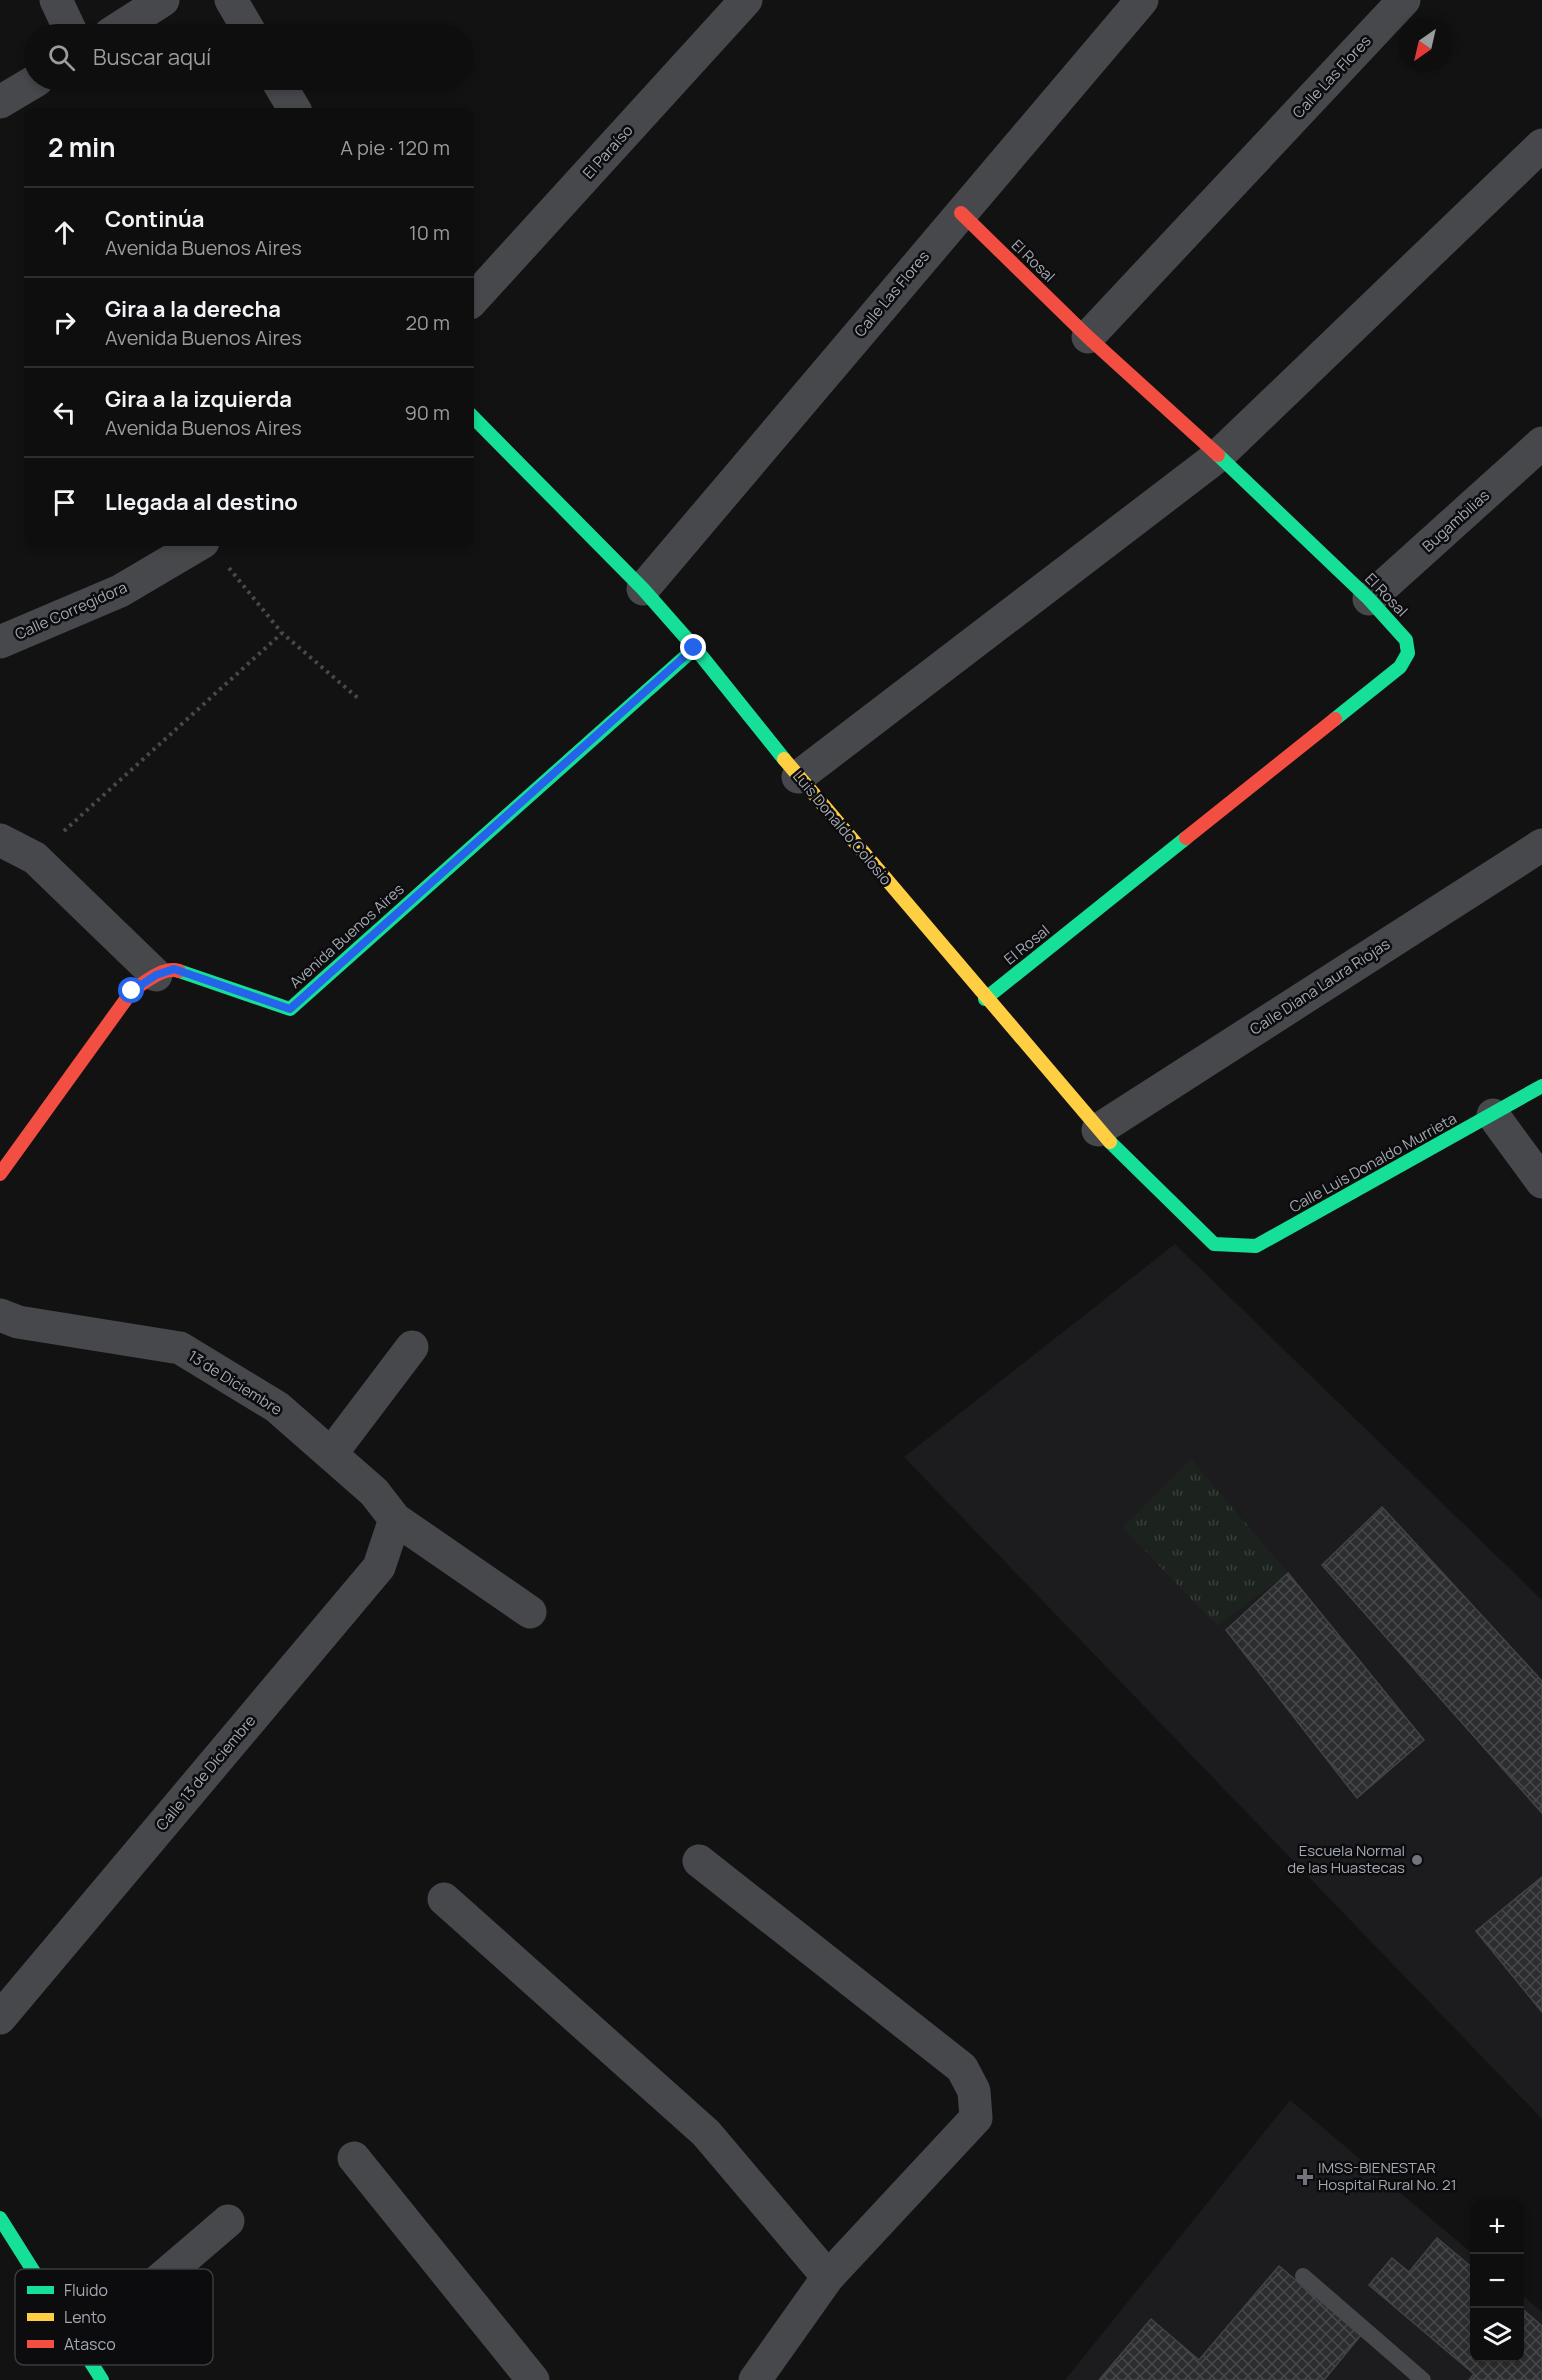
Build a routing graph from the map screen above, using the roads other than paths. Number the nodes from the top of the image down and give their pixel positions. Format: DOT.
graph roads {
  1 [pos="56,0"];
  2 [pos="163,0"];
  3 [pos="231,0"];
  4 [pos="746,0"];
  5 [pos="1142,0"];
  6 [pos="1404,0"];
  7 [pos="67,24"];
  8 [pos="126,24"];
  9 [pos="245,24"];
  10 [pos="24,88"];
  11 [pos="283,90"];
  12 [pos="0,102"];
  13 [pos="294,108"];
  14 [pos="1542,144"];
  15 [pos="961,213"];
  16 [pos="474,299"];
  17 [pos="1088,337"];
  18 [pos="474,418"];
  19 [pos="1542,443"];
  20 [pos="1218,456"];
  21 [pos="212,551"];
  22 [pos="643,589"];
  23 [pos="1369,599"];
  24 [pos="0,642"];
  25 [pos="694,648"];
  26 [pos="798,777"];
  27 [pos="0,840"];
  28 [pos="1542,845"];
  29 [pos="156,975"];
  30 [pos="985,999"];
  31 [pos="1542,1086"];
  32 [pos="1493,1115"];
  33 [pos="1098,1130"];
  34 [pos="0,1174"];
  35 [pos="1542,1182"];
  36 [pos="1214,1244"];
  37 [pos="0,1315"];
  38 [pos="412,1347"];
  39 [pos="331,1454"];
  40 [pos="395,1519"];
  41 [pos="530,1612"];
  42 [pos="699,1861"];
  43 [pos="444,1899"];
  44 [pos="0,2018"];
  45 [pos="354,2158"];
  46 [pos="0,2218"];
  47 [pos="228,2221"];
  48 [pos="32,2269"];
  49 [pos="172,2269"];
  50 [pos="1303,2276"];
  51 [pos="828,2277"];
  52 [pos="92,2365"];
  53 [pos="102,2380"];
  54 [pos="533,2380"];
  55 [pos="755,2380"];
  56 [pos="1423,2380"];
  1 -- 7 [label="street"];
  2 -- 8 [label="street"];
  3 -- 9 [label="street"];
  4 -- 16 [label="street, El Paraíso"];
  5 -- 15 [label="street, Calle Las Flores"];
  6 -- 17 [label="street, Calle Las Flores"];
  10 -- 12 [label="street"];
  11 -- 13 [label="street"];
  14 -- 20 [label="street"];
  15 -- 17 [label="street, El Rosal"];
  15 -- 22 [label="street, Calle Las Flores"];
  17 -- 20 [label="street, El Rosal"];
  18 -- 22 [label="street, Luis Donaldo Colosio"];
  19 -- 23 [label="street, Bugambilias"];
  20 -- 23 [label="street, El Rosal"];
  20 -- 26 [label="street"];
  21 -- 24 [label="street, Calle Corregidora"];
  22 -- 25 [label="street, Luis Donaldo Colosio"];
  23 -- 30 [label="street, El Rosal"];
  25 -- 26 [label="street, Luis Donaldo Colosio"];
  25 -- 29 [label="street, Avenida Buenos Aires"];
  26 -- 30 [label="street, Luis Donaldo Colosio"];
  27 -- 29 [label="street"];
  28 -- 33 [label="street, Calle Diana Laura Riojas"];
  29 -- 34 [label="street, Avenida Buenos Aires"];
  30 -- 33 [label="street, Luis Donaldo Colosio"];
  31 -- 32 [label="street, Calle Luis Donaldo Murrieta"];
  32 -- 35 [label="street"];
  32 -- 36 [label="street, Calle Luis Donaldo Murrieta"];
  33 -- 36 [label="street, Luis Donaldo Colosio"];
  37 -- 39 [label="street, 13 de Diciembre"];
  38 -- 39 [label="street"];
  39 -- 40 [label="street, 13 de Diciembre"];
  40 -- 41 [label="street, 13 de Diciembre"];
  40 -- 44 [label="street, Calle 13 de Diciembre"];
  42 -- 51 [label="street"];
  43 -- 51 [label="street"];
  45 -- 54 [label="street"];
  46 -- 48 [label="street"];
  47 -- 49 [label="street"];
  50 -- 56 [label="lane"];
  51 -- 55 [label="street"];
  52 -- 53 [label="street"];
}
